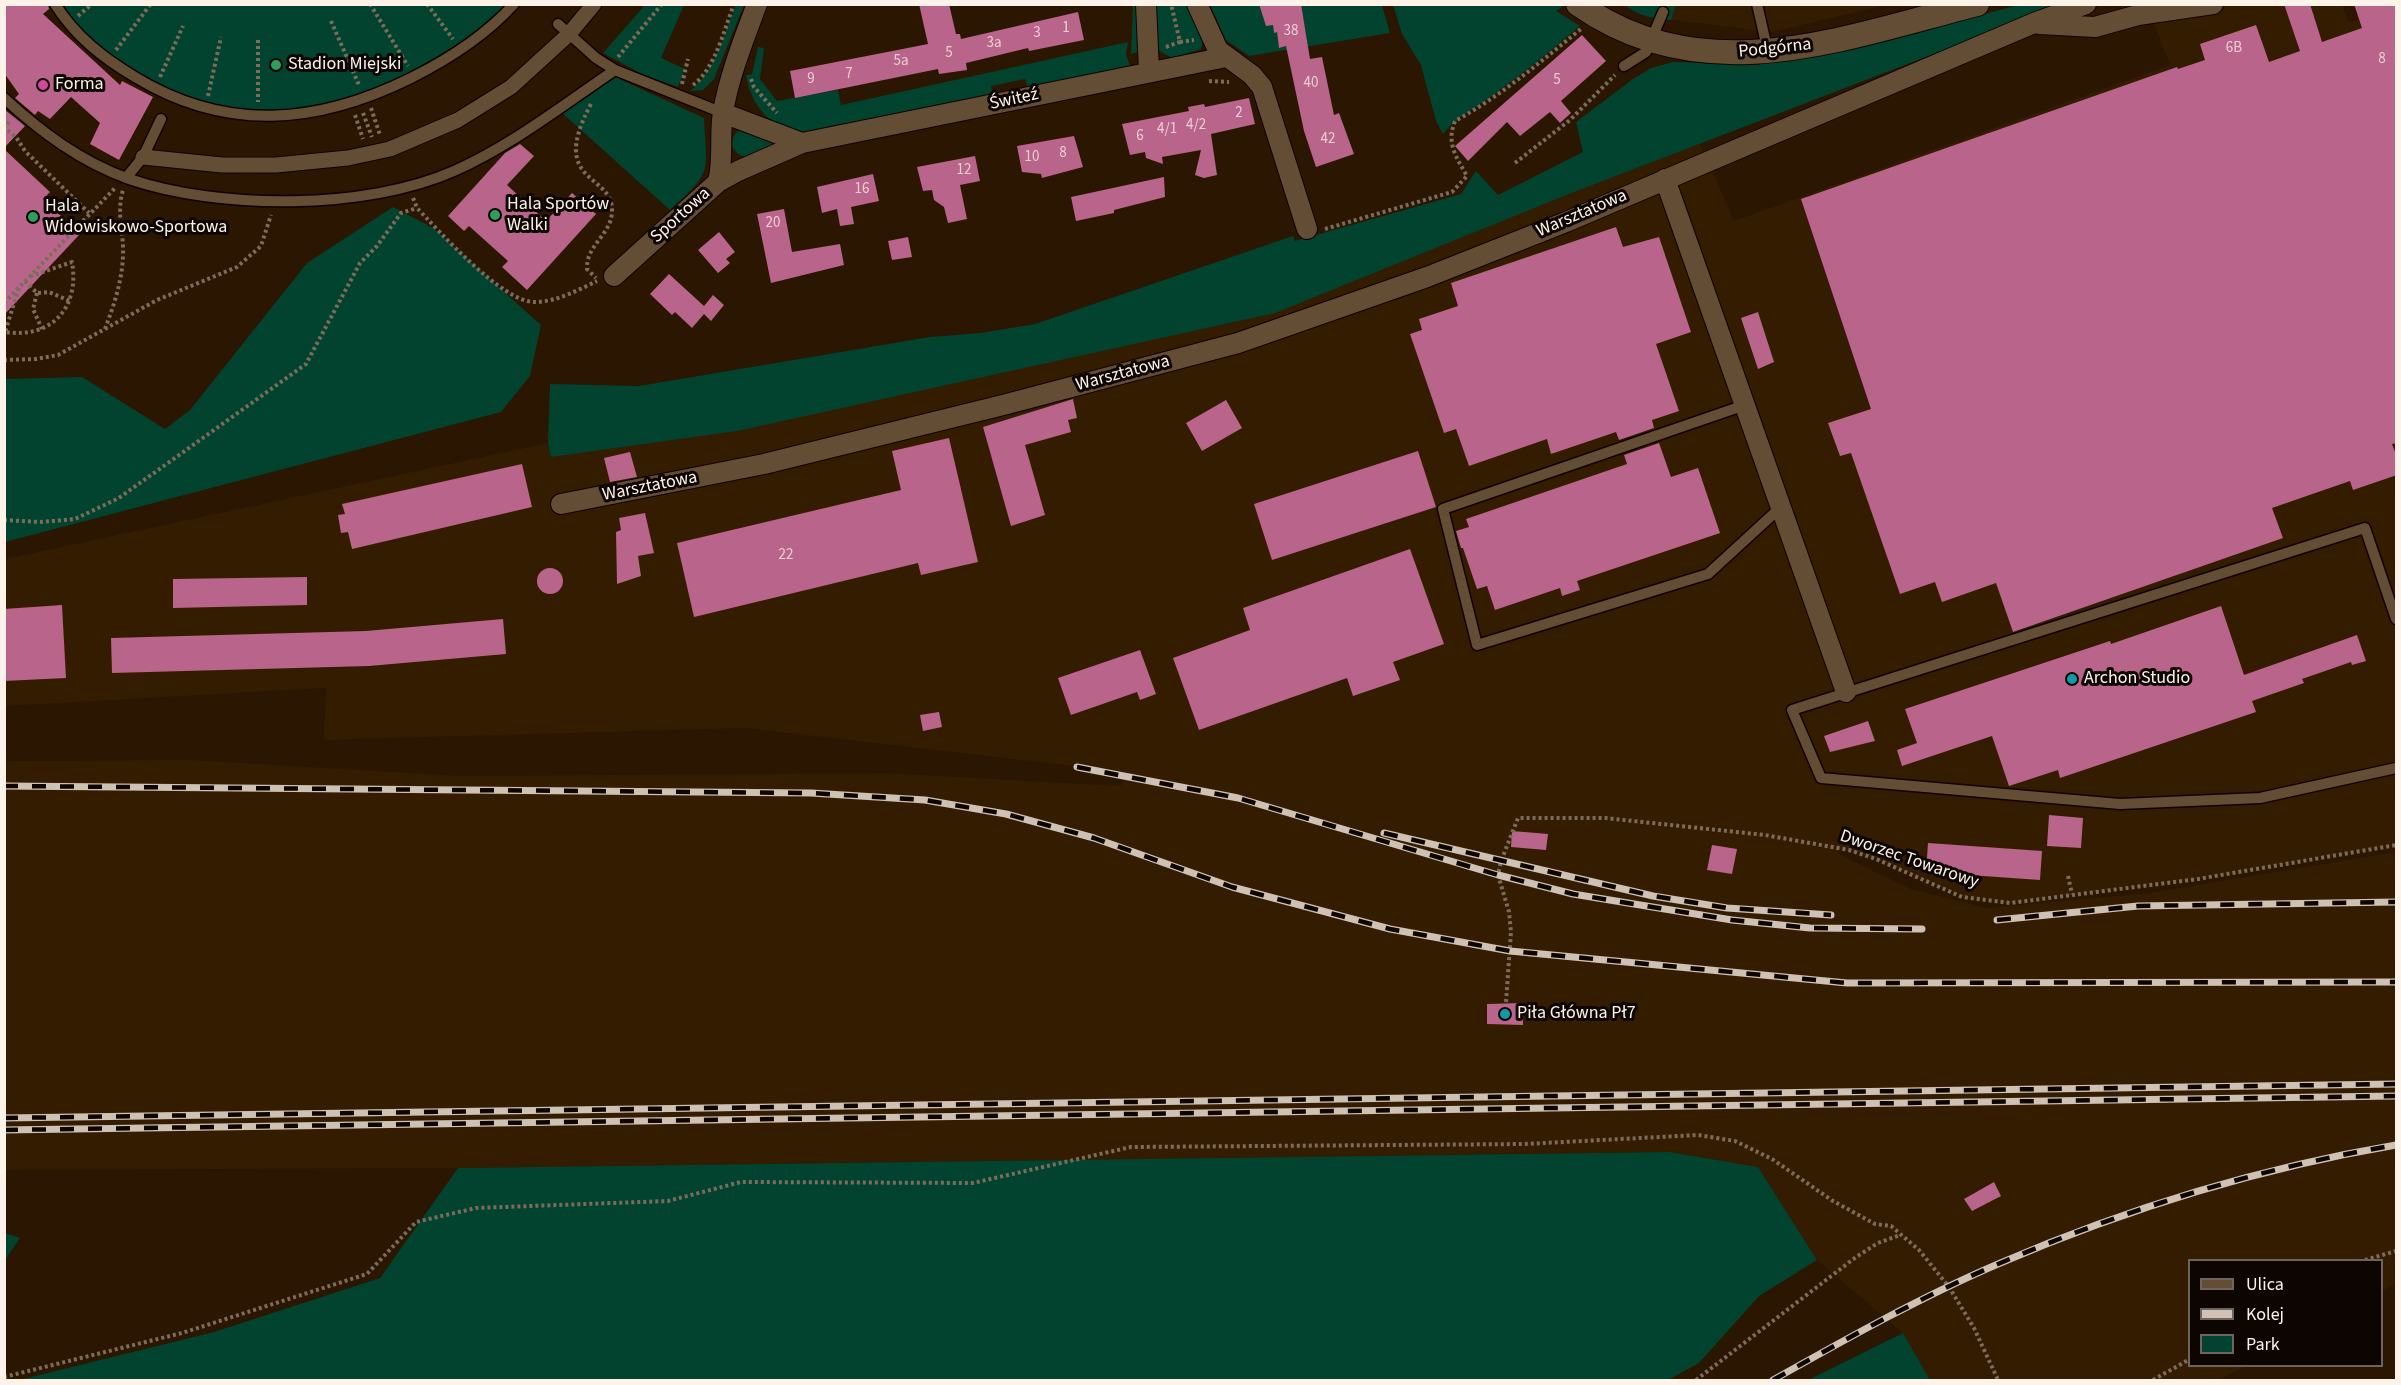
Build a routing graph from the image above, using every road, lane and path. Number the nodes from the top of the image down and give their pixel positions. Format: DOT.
graph roads {
  1 [pos="55,4"];
  2 [pos="370,4"];
  3 [pos="427,4"];
  4 [pos="514,4"];
  5 [pos="594,4"];
  6 [pos="662,4"];
  7 [pos="734,4"];
  8 [pos="757,4"];
  9 [pos="1146,4"];
  10 [pos="1171,4"];
  11 [pos="1197,4"];
  12 [pos="1578,4"];
  13 [pos="1757,4"];
  14 [pos="1977,4"];
  15 [pos="2086,4"];
  16 [pos="2213,4"];
  17 [pos="150,5"];
  18 [pos="1943,9"];
  19 [pos="1663,12"];
  20 [pos="331,21"];
  21 [pos="2034,23"];
  22 [pos="183,26"];
  23 [pos="563,29"];
  24 [pos="1574,34"];
  25 [pos="221,38"];
  26 [pos="258,40"];
  27 [pos="1652,40"];
  28 [pos="460,50"];
  29 [pos="1768,52"];
  30 [pos="1227,57"];
  31 [pos="688,59"];
  32 [pos="109,60"];
  33 [pos="1148,63"];
  34 [pos="1624,66"];
  35 [pos="750,69"];
  36 [pos="615,70"];
  37 [pos="414,76"];
  38 [pos="1205,81"];
  39 [pos="1234,82"];
  40 [pos="154,89"];
  41 [pos="678,96"];
  42 [pos="4,98"];
  43 [pos="361,100"];
  44 [pos="593,100"];
  45 [pos="205,108"];
  46 [pos="723,113"];
  47 [pos="258,115"];
  48 [pos="161,119"];
  49 [pos="783,120"];
  50 [pos="4,127"];
  51 [pos="802,143"];
  52 [pos="376,152"];
  53 [pos="143,157"];
  54 [pos="1515,163"];
  55 [pos="126,178"];
  56 [pos="1665,179"];
  57 [pos="718,182"];
  58 [pos="410,188"];
  59 [pos="274,200"];
  60 [pos="417,208"];
  61 [pos="89,213"];
  62 [pos="1307,230"];
  63 [pos="29,277"];
  64 [pos="606,278"];
  65 [pos="25,281"];
  66 [pos="19,288"];
  67 [pos="37,293"];
  68 [pos="70,301"];
  69 [pos="4,303"];
  70 [pos="42,329"];
  71 [pos="105,331"];
  72 [pos="4,360"];
  73 [pos="1745,405"];
  74 [pos="561,504"];
  75 [pos="1781,507"];
  76 [pos="4,520"];
  77 [pos="2397,618"];
  78 [pos="1846,692"];
  79 [pos="2397,768"];
  80 [pos="2397,845"];
  81 [pos="2068,876"];
  82 [pos="2072,894"];
  83 [pos="1506,1002"];
  84 [pos="1900,1235"];
  85 [pos="2397,1251"];
  86 [pos="2369,1259"];
  87 [pos="2188,1360"];
  88 [pos="4,1377"];
  89 [pos="1696,1380"];
  90 [pos="1998,1380"];
  91 [pos="2153,1380"];
  1 -- 32 [label="lane"];
  2 -- 37 [label="path"];
  3 -- 28 [label="path"];
  4 -- 28 [label="lane"];
  5 -- 23 [label="street"];
  6 -- 36 [label="path"];
  7 -- 41 [label="path"];
  8 -- 46 [label="street, Sportowa"];
  9 -- 33 [label="street"];
  10 -- 33 [label="path"];
  11 -- 30 [label="street"];
  12 -- 27 [label="street, Podgórna"];
  13 -- 29 [label="lane"];
  14 -- 18 [label="street, Podgórna"];
  15 -- 21 [label="street, Warsztatowa"];
  16 -- 21 [label="street, Warsztatowa"];
  17 -- 32 [label="path"];
  18 -- 29 [label="street, Podgórna"];
  19 -- 27 [label="lane"];
  20 -- 43 [label="path"];
  21 -- 56 [label="street, Warsztatowa"];
  22 -- 40 [label="path"];
  23 -- 36 [label="lane"];
  23 -- 52 [label="street"];
  24 -- 62 [label="path"];
  25 -- 45 [label="path"];
  26 -- 47 [label="path"];
  27 -- 29 [label="street, Podgórna"];
  27 -- 34 [label="lane"];
  28 -- 37 [label="lane"];
  30 -- 33 [label="street, Świteź"];
  30 -- 62 [label="street"];
  31 -- 41 [label="path"];
  32 -- 40 [label="lane"];
  33 -- 51 [label="street, Świteź"];
  34 -- 54 [label="path"];
  35 -- 49 [label="path"];
  36 -- 41 [label="lane"];
  36 -- 58 [label="lane"];
  37 -- 43 [label="lane"];
  38 -- 39 [label="path"];
  40 -- 45 [label="lane"];
  41 -- 46 [label="lane"];
  42 -- 55 [label="lane"];
  43 -- 47 [label="lane"];
  43 -- 52 [label="path"];
  43 -- 52 [label="path"];
  43 -- 52 [label="path"];
  44 -- 64 [label="path"];
  45 -- 47 [label="lane"];
  46 -- 51 [label="street"];
  46 -- 57 [label="street, Sportowa"];
  48 -- 53 [label="lane"];
  50 -- 61 [label="path"];
  51 -- 57 [label="street, Świteź"];
  52 -- 53 [label="street"];
  53 -- 55 [label="lane"];
  55 -- 59 [label="lane"];
  55 -- 61 [label="path"];
  55 -- 71 [label="path"];
  56 -- 73 [label="street"];
  56 -- 74 [label="street, Warsztatowa"];
  57 -- 64 [label="street, Sportowa"];
  58 -- 59 [label="lane"];
  58 -- 60 [label="path"];
  59 -- 71 [label="path"];
  60 -- 64 [label="path"];
  60 -- 76 [label="path"];
  61 -- 63 [label="path"];
  63 -- 65 [label="path"];
  63 -- 68 [label="path"];
  65 -- 66 [label="path"];
  65 -- 67 [label="path"];
  66 -- 69 [label="path"];
  66 -- 70 [label="path"];
  67 -- 68 [label="path"];
  67 -- 70 [label="path"];
  68 -- 70 [label="path"];
  71 -- 72 [label="path"];
  73 -- 75 [label="street"];
  73 -- 75 [label="lane"];
  75 -- 78 [label="street"];
  77 -- 78 [label="lane"];
  78 -- 79 [label="lane"];
  80 -- 82 [label="path, Dworzec Towarowy"];
  81 -- 82 [label="path"];
  82 -- 83 [label="path, Dworzec Towarowy"];
  84 -- 88 [label="path"];
  84 -- 89 [label="path"];
  84 -- 90 [label="path"];
  85 -- 86 [label="path"];
  87 -- 91 [label="path"];
}
